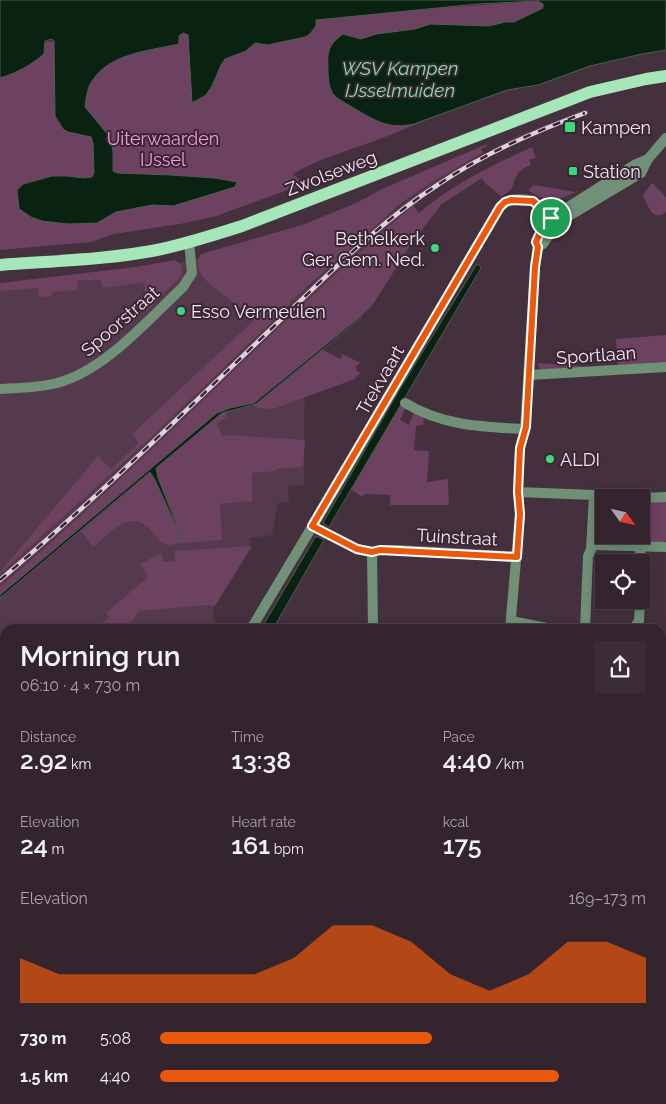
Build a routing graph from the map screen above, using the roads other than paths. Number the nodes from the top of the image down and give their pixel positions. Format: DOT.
graph roads {
  1 [pos="666,76"];
  2 [pos="666,138"];
  3 [pos="554,221"];
  4 [pos="189,242"];
  5 [pos="0,265"];
  6 [pos="666,367"];
  7 [pos="528,375"];
  8 [pos="0,389"];
  9 [pos="405,403"];
  10 [pos="525,429"];
  11 [pos="523,492"];
  12 [pos="666,497"];
  13 [pos="650,498"];
  14 [pos="312,526"];
  15 [pos="592,545"];
  16 [pos="641,547"];
  17 [pos="666,547"];
  18 [pos="372,552"];
  19 [pos="641,554"];
  20 [pos="517,557"];
  21 [pos="640,609"];
  22 [pos="254,624"];
  23 [pos="374,624"];
  24 [pos="510,624"];
  25 [pos="585,624"];
  26 [pos="636,624"];
  1 -- 4 [label="main road, Zwolseweg"];
  2 -- 3 [label="street"];
  3 -- 7 [label="street"];
  3 -- 14 [label="street, Trekvaart"];
  4 -- 5 [label="main road, Zwolseweg"];
  4 -- 8 [label="street, Spoorstraat"];
  6 -- 7 [label="street, Sportlaan"];
  7 -- 10 [label="street"];
  9 -- 10 [label="street"];
  10 -- 11 [label="street"];
  11 -- 15 [label="street"];
  11 -- 20 [label="street"];
  12 -- 13 [label="street"];
  14 -- 18 [label="street, Tuinstraat"];
  14 -- 22 [label="street, Trekvaart"];
  15 -- 16 [label="street"];
  15 -- 25 [label="street"];
  16 -- 17 [label="street"];
  16 -- 19 [label="street"];
  18 -- 20 [label="street, Tuinstraat"];
  18 -- 23 [label="street"];
  20 -- 24 [label="street"];
  21 -- 26 [label="street"];
}
